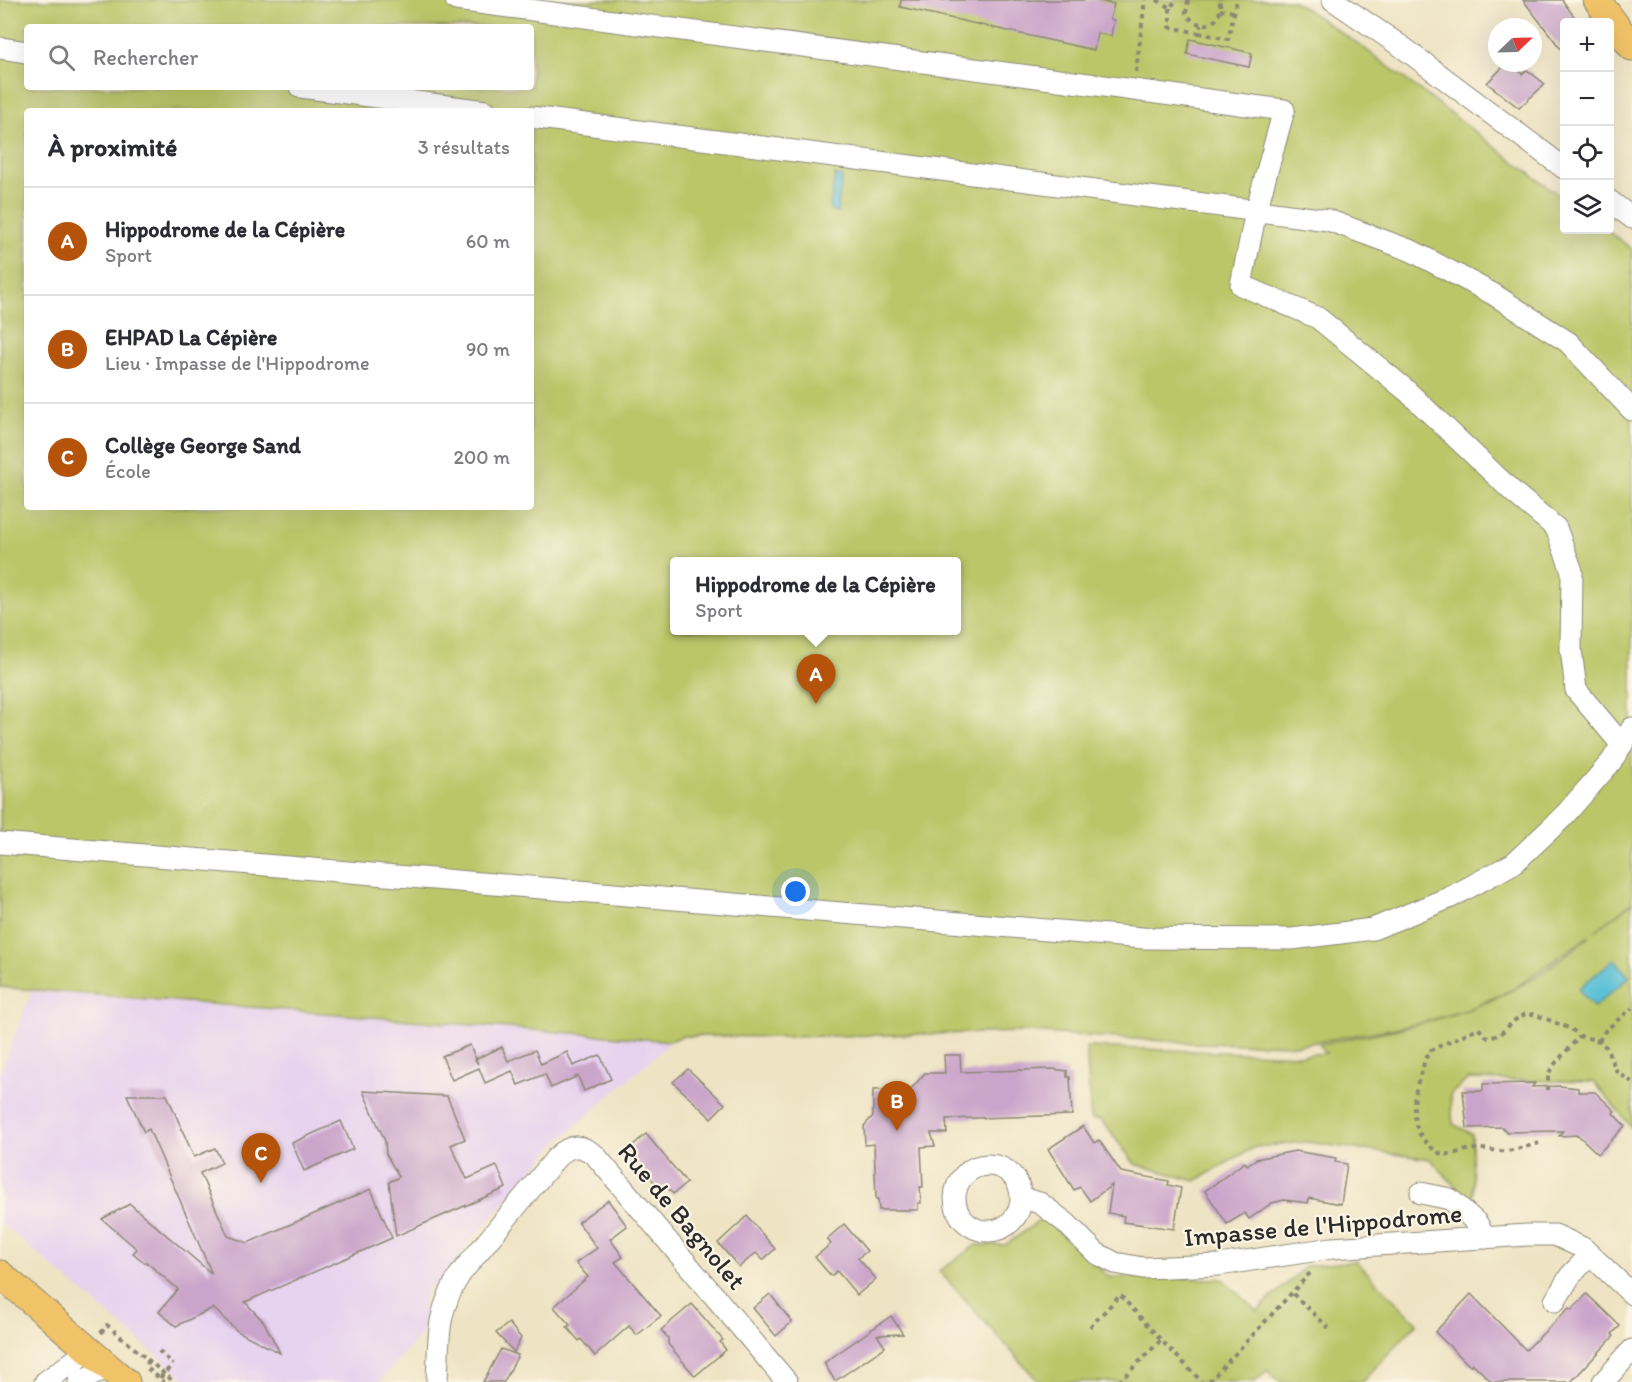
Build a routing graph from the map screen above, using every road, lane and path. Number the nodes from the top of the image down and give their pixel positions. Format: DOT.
graph roads {
  1 [pos="456,0"];
  2 [pos="1145,0"];
  3 [pos="1157,0"];
  4 [pos="1176,0"];
  5 [pos="1188,0"];
  6 [pos="1219,0"];
  7 [pos="1237,0"];
  8 [pos="1333,0"];
  9 [pos="1597,0"];
  10 [pos="1613,0"];
  11 [pos="1170,8"];
  12 [pos="1220,10"];
  13 [pos="1234,12"];
  14 [pos="1201,25"];
  15 [pos="1632,26"];
  16 [pos="1199,33"];
  17 [pos="1632,47"];
  18 [pos="0,48"];
  19 [pos="24,52"];
  20 [pos="323,90"];
  21 [pos="1133,90"];
  22 [pos="463,108"];
  23 [pos="534,117"];
  24 [pos="1560,165"];
  25 [pos="1614,204"];
  26 [pos="1256,211"];
  27 [pos="1632,218"];
  28 [pos="1632,410"];
  29 [pos="1627,737"];
  30 [pos="0,843"];
  31 [pos="1632,1008"];
  32 [pos="1580,1036"];
  33 [pos="1599,1041"];
  34 [pos="1632,1082"];
  35 [pos="1548,1090"];
  36 [pos="1539,1143"];
  37 [pos="1421,1193"];
  38 [pos="1022,1198"];
  39 [pos="1485,1238"];
  40 [pos="1332,1248"];
  41 [pos="1590,1255"];
  42 [pos="0,1274"];
  43 [pos="1293,1294"];
  44 [pos="1632,1294"];
  45 [pos="1555,1301"];
  46 [pos="1090,1327"];
  47 [pos="1332,1331"];
  48 [pos="1161,1340"];
  49 [pos="1632,1350"];
  50 [pos="159,1351"];
  51 [pos="148,1360"];
  52 [pos="108,1367"];
  53 [pos="162,1380"];
  54 [pos="45,1382"];
  55 [pos="80,1382"];
  56 [pos="174,1382"];
  57 [pos="437,1382"];
  58 [pos="787,1382"];
  59 [pos="1119,1382"];
  60 [pos="1202,1382"];
  61 [pos="1209,1382"];
  62 [pos="1603,1382"];
  1 -- 21 [label="street"];
  2 -- 21 [label="path"];
  3 -- 11 [label="path"];
  4 -- 11 [label="path"];
  5 -- 14 [label="path"];
  6 -- 12 [label="path"];
  7 -- 13 [label="path"];
  8 -- 24 [label="street"];
  9 -- 17 [label="main road"];
  10 -- 15 [label="main road"];
  11 -- 16 [label="path"];
  12 -- 13 [label="path"];
  12 -- 14 [label="path"];
  13 -- 16 [label="path"];
  14 -- 16 [label="path"];
  18 -- 19 [label="street"];
  20 -- 22 [label="street"];
  21 -- 26 [label="street"];
  23 -- 26 [label="street"];
  25 -- 27 [label="street"];
  26 -- 28 [label="street"];
  26 -- 29 [label="street"];
  29 -- 30 [label="street"];
  31 -- 33 [label="path"];
  32 -- 33 [label="path"];
  32 -- 35 [label="path"];
  32 -- 36 [label="path"];
  33 -- 34 [label="path"];
  37 -- 39 [label="street"];
  38 -- 40 [label="street, Impasse de l'Hippodrome"];
  39 -- 40 [label="street, Impasse de l'Hippodrome"];
  39 -- 41 [label="street, Impasse de l'Hippodrome"];
  40 -- 43 [label="path"];
  41 -- 44 [label="street, Impasse de l'Hippodrome"];
  41 -- 45 [label="street"];
  42 -- 52 [label="main road"];
  43 -- 47 [label="path"];
  43 -- 61 [label="path"];
  46 -- 48 [label="path"];
  48 -- 59 [label="path"];
  48 -- 60 [label="path"];
  49 -- 62 [label="street"];
  50 -- 53 [label="path, bridge"];
  51 -- 52 [label="path"];
  51 -- 53 [label="path"];
  51 -- 56 [label="path"];
  52 -- 54 [label="street"];
  52 -- 55 [label="street"];
  57 -- 58 [label="street, Rue de Bagnolet"];
}
